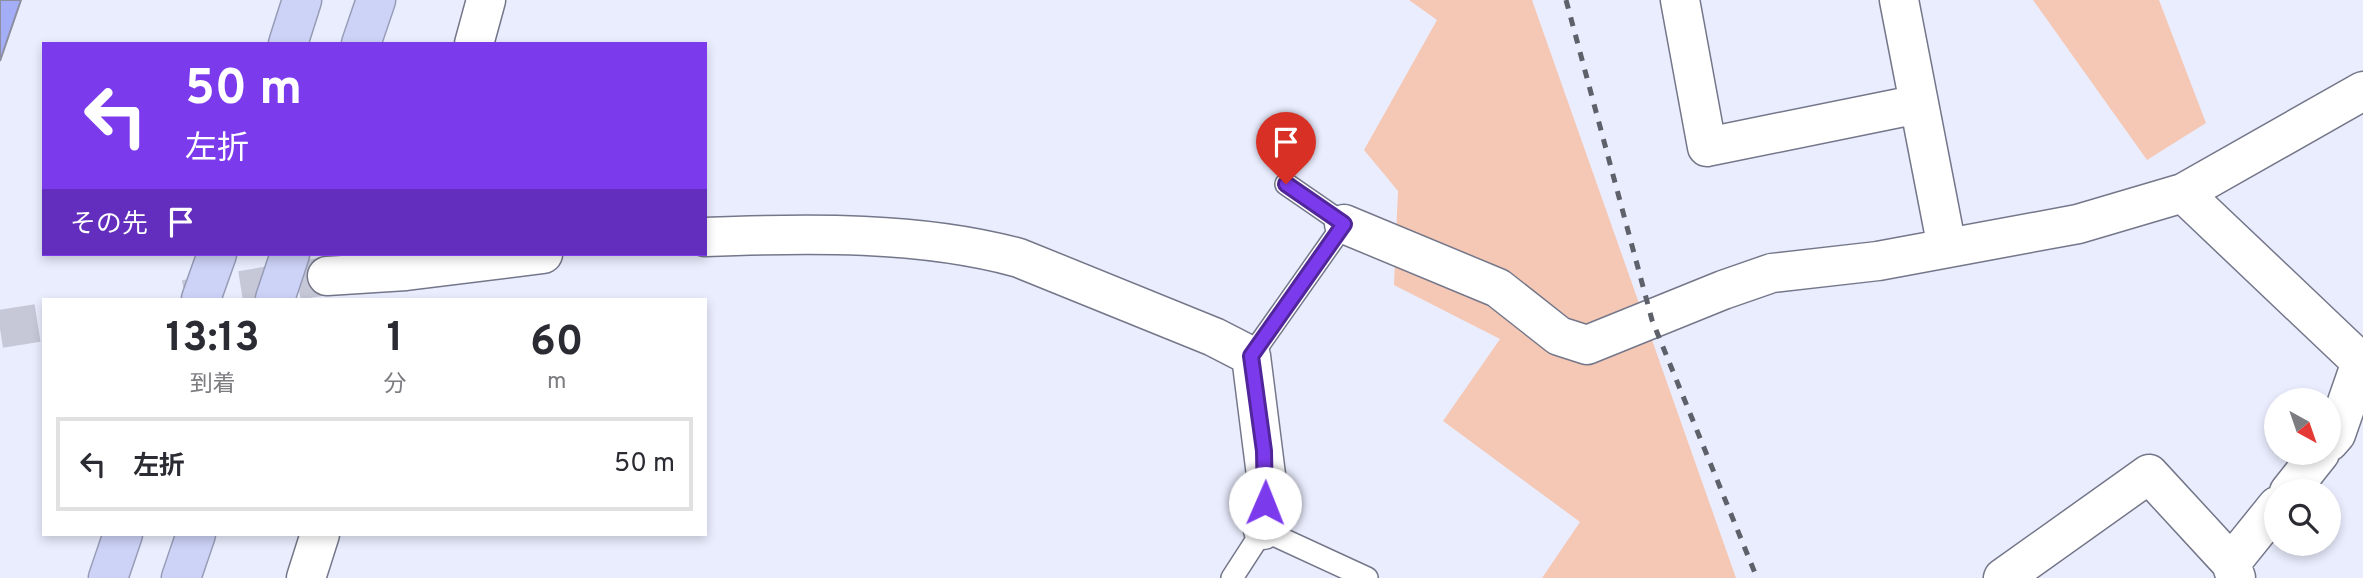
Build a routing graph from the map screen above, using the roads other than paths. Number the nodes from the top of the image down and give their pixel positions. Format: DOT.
graph roads {
  1 [pos="302,0"];
  2 [pos="376,0"];
  3 [pos="486,0"];
  4 [pos="1680,0"];
  5 [pos="1899,0"];
  6 [pos="289,42"];
  7 [pos="362,42"];
  8 [pos="475,42"];
  9 [pos="2363,90"];
  10 [pos="1919,104"];
  11 [pos="1286,184"];
  12 [pos="2183,193"];
  13 [pos="1344,224"];
  14 [pos="707,237"];
  15 [pos="1947,248"];
  16 [pos="216,256"];
  17 [pos="289,256"];
  18 [pos="530,256"];
  19 [pos="406,275"];
  20 [pos="327,276"];
  21 [pos="201,298"];
  22 [pos="275,298"];
  23 [pos="1251,356"];
  24 [pos="2342,416"];
  25 [pos="2264,525"];
  26 [pos="1263,530"];
  27 [pos="121,536"];
  28 [pos="319,536"];
  29 [pos="195,537"];
  30 [pos="2233,570"];
  31 [pos="108,578"];
  32 [pos="182,578"];
  33 [pos="306,578"];
  34 [pos="1232,578"];
  35 [pos="1367,578"];
  36 [pos="2003,578"];
  1 -- 6 [label="highway"];
  2 -- 7 [label="highway"];
  3 -- 8 [label="street"];
  4 -- 10 [label="street"];
  5 -- 10 [label="street"];
  9 -- 12 [label="street"];
  10 -- 15 [label="street"];
  11 -- 13 [label="lane"];
  12 -- 15 [label="street"];
  12 -- 24 [label="street"];
  13 -- 15 [label="street"];
  13 -- 23 [label="lane"];
  14 -- 23 [label="street"];
  16 -- 21 [label="highway"];
  17 -- 22 [label="highway"];
  18 -- 19 [label="street"];
  19 -- 20 [label="street"];
  23 -- 26 [label="street"];
  25 -- 30 [label="street"];
  26 -- 34 [label="lane"];
  26 -- 35 [label="lane"];
  27 -- 31 [label="highway"];
  28 -- 33 [label="street"];
  29 -- 32 [label="highway"];
  30 -- 36 [label="street"];
}
